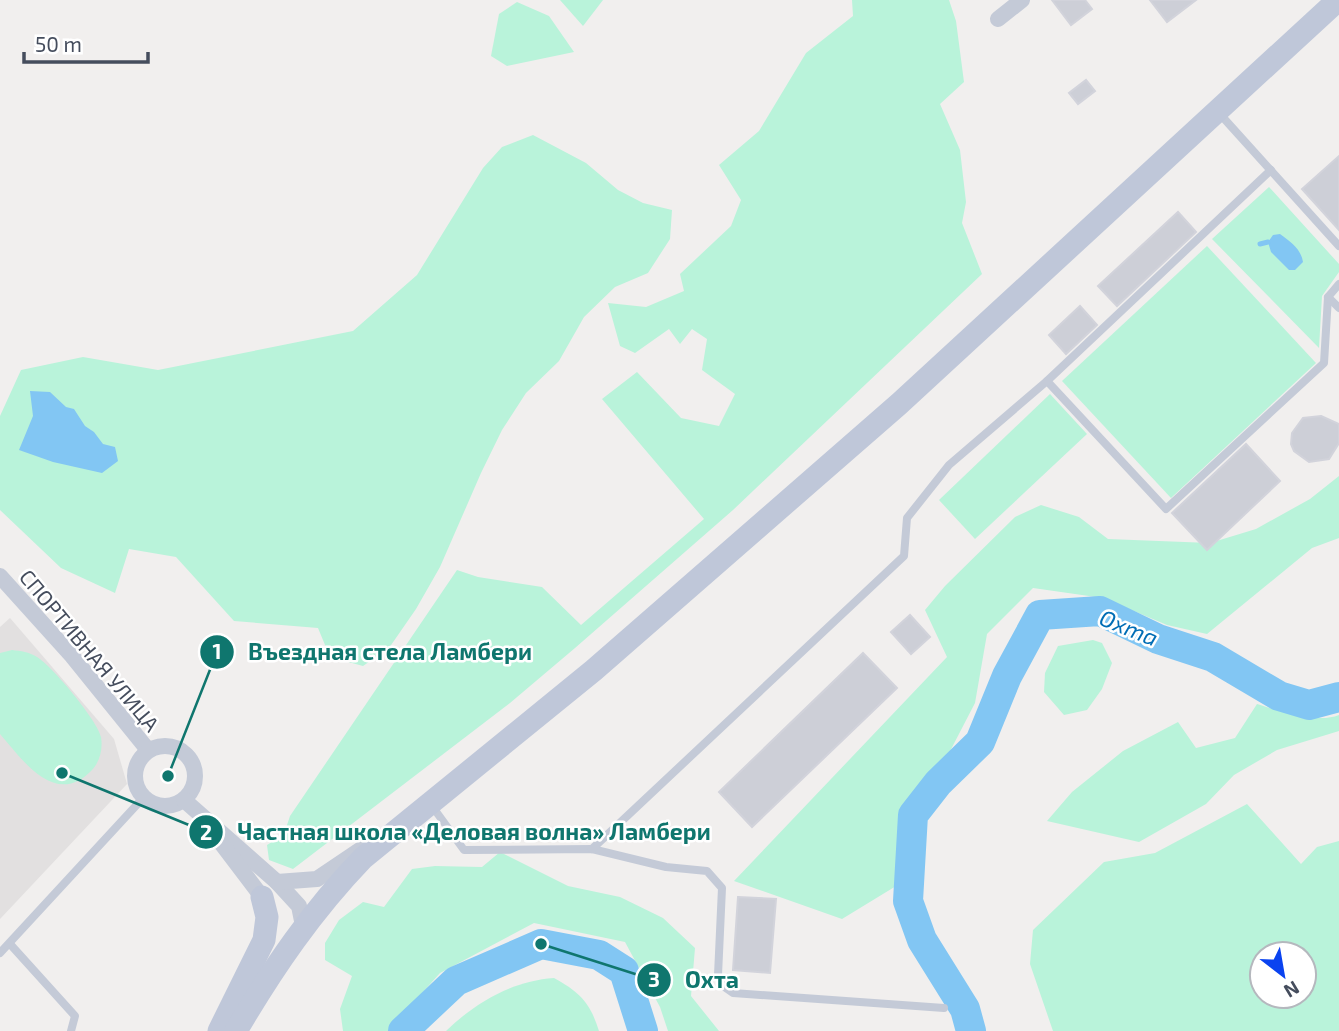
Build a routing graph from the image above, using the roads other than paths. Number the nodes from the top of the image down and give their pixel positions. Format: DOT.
graph roads {
  1 [pos="1022,0"];
  2 [pos="1338,0"];
  3 [pos="998,19"];
  4 [pos="1217,111"];
  5 [pos="1271,170"];
  6 [pos="1339,246"];
  7 [pos="1339,284"];
  8 [pos="1328,297"];
  9 [pos="1339,308"];
  10 [pos="1047,381"];
  11 [pos="0,576"];
  12 [pos="148,750"];
  13 [pos="144,797"];
  14 [pos="184,800"];
  15 [pos="430,804"];
  16 [pos="385,840"];
  17 [pos="592,849"];
  18 [pos="270,890"];
  19 [pos="303,926"];
  20 [pos="9,944"];
  21 [pos="0,953"];
  22 [pos="944,1008"];
  23 [pos="71,1031"];
  24 [pos="219,1031"];
  25 [pos="236,1031"];
  1 -- 3 [label="street"];
  2 -- 4 [label="main road"];
  4 -- 5 [label="lane"];
  4 -- 15 [label="main road"];
  5 -- 6 [label="lane"];
  5 -- 10 [label="lane"];
  7 -- 8 [label="lane"];
  8 -- 9 [label="lane"];
  8 -- 10 [label="lane"];
  10 -- 17 [label="lane"];
  11 -- 12 [label="street, СПОРТИВНАЯ УЛИЦА"];
  12 -- 13 [label="street, СПОРТИВНАЯ УЛИЦА"];
  12 -- 14 [label="street, СПОРТИВНАЯ УЛИЦА"];
  13 -- 14 [label="street"];
  13 -- 20 [label="lane"];
  14 -- 18 [label="street"];
  15 -- 16 [label="main road"];
  15 -- 17 [label="lane"];
  16 -- 18 [label="street"];
  16 -- 19 [label="main road"];
  17 -- 22 [label="lane"];
  18 -- 19 [label="main road"];
  18 -- 24 [label="main road"];
  19 -- 25 [label="main road"];
  20 -- 21 [label="lane"];
  20 -- 23 [label="lane"];
}
